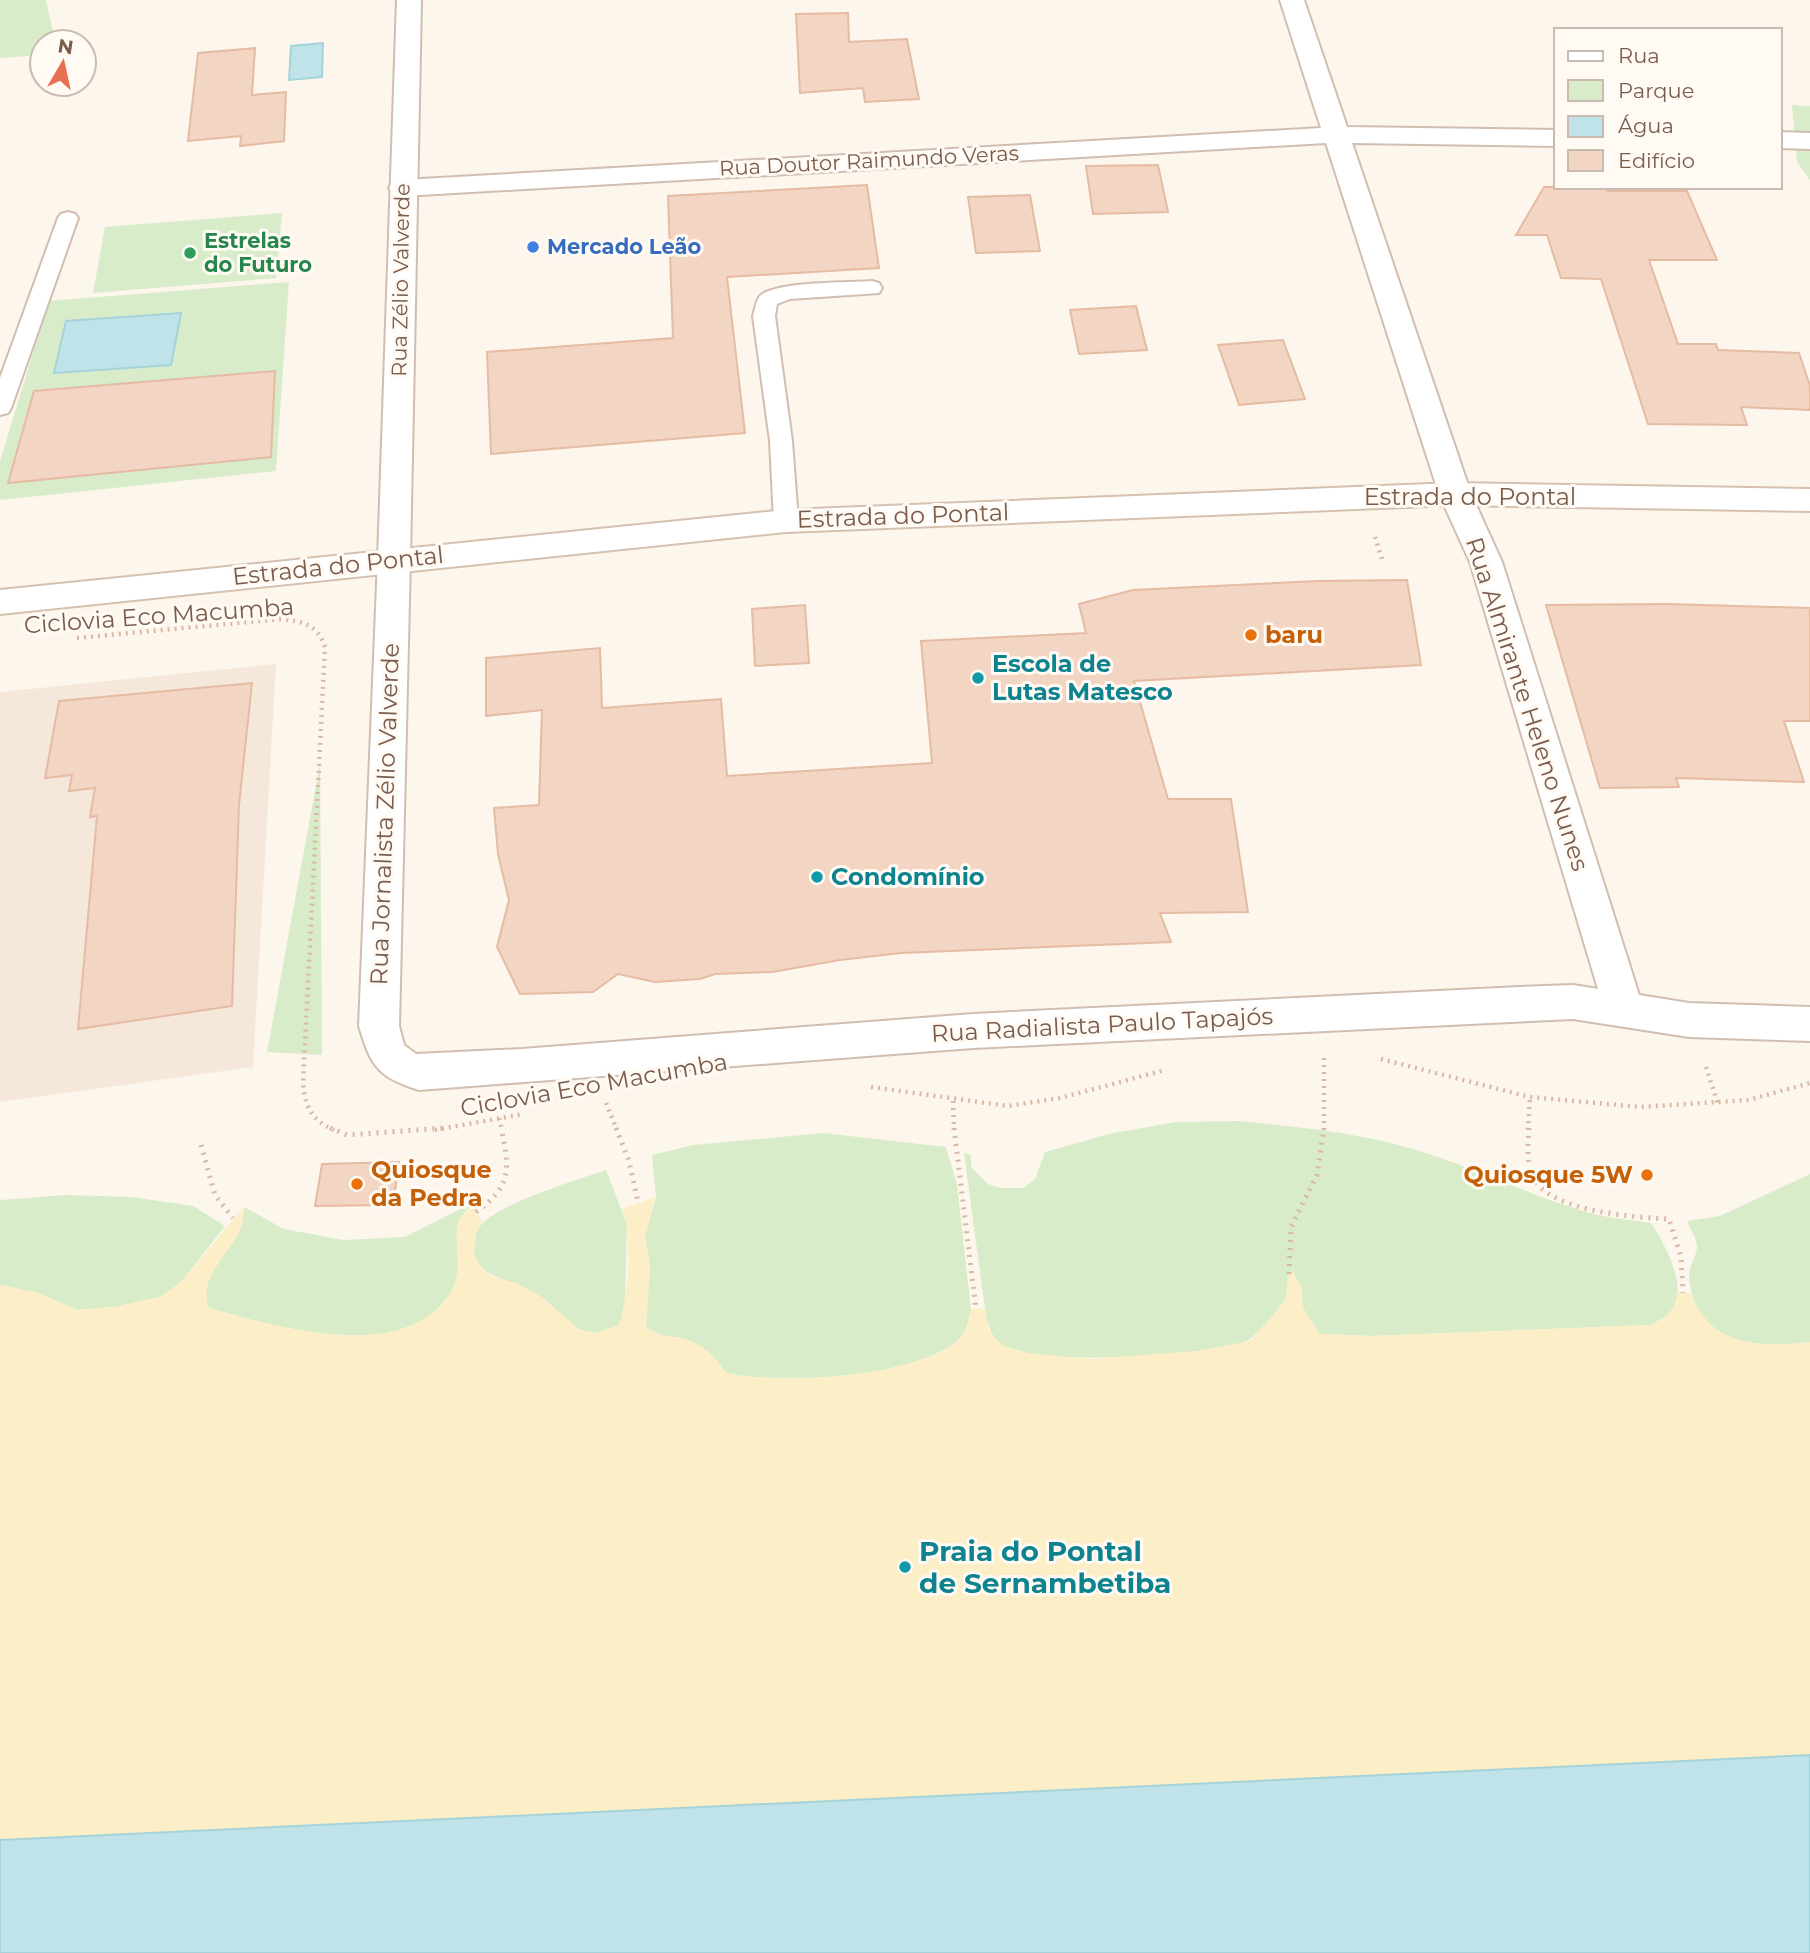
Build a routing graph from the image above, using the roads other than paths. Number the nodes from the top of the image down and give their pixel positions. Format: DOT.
graph roads {
  1 [pos="409,0"];
  2 [pos="1292,0"];
  3 [pos="1335,135"];
  4 [pos="1554,138"];
  5 [pos="1782,141"];
  6 [pos="1810,141"];
  7 [pos="402,188"];
  8 [pos="68,218"];
  9 [pos="872,289"];
  10 [pos="0,408"];
  11 [pos="1455,494"];
  12 [pos="1810,500"];
  13 [pos="786,521"];
  14 [pos="394,559"];
  15 [pos="0,602"];
  16 [pos="1624,1011"];
  17 [pos="1810,1024"];
  18 [pos="395,1064"];
  1 -- 7 [label="street, Rua Zélio Valverde"];
  2 -- 3 [label="street, Rua Almirante Heleno Nunes"];
  3 -- 4 [label="street, Rua Doutor Raimundo Veras"];
  3 -- 7 [label="street, Rua Doutor Raimundo Veras"];
  3 -- 11 [label="street, Rua Almirante Heleno Nunes"];
  5 -- 6 [label="street"];
  7 -- 14 [label="street, Rua Zélio Valverde"];
  8 -- 10 [label="lane"];
  9 -- 13 [label="lane"];
  11 -- 12 [label="street, Estrada do Pontal"];
  11 -- 13 [label="street, Estrada do Pontal"];
  11 -- 16 [label="street, Rua Almirante Heleno Nunes"];
  13 -- 14 [label="street, Estrada do Pontal"];
  14 -- 15 [label="street, Estrada do Pontal"];
  14 -- 18 [label="street, Rua Jornalista Zélio Valverde"];
  16 -- 17 [label="street, Rua Radialista Paulo Tapajós"];
  16 -- 18 [label="street, Rua Radialista Paulo Tapajós"];
}
